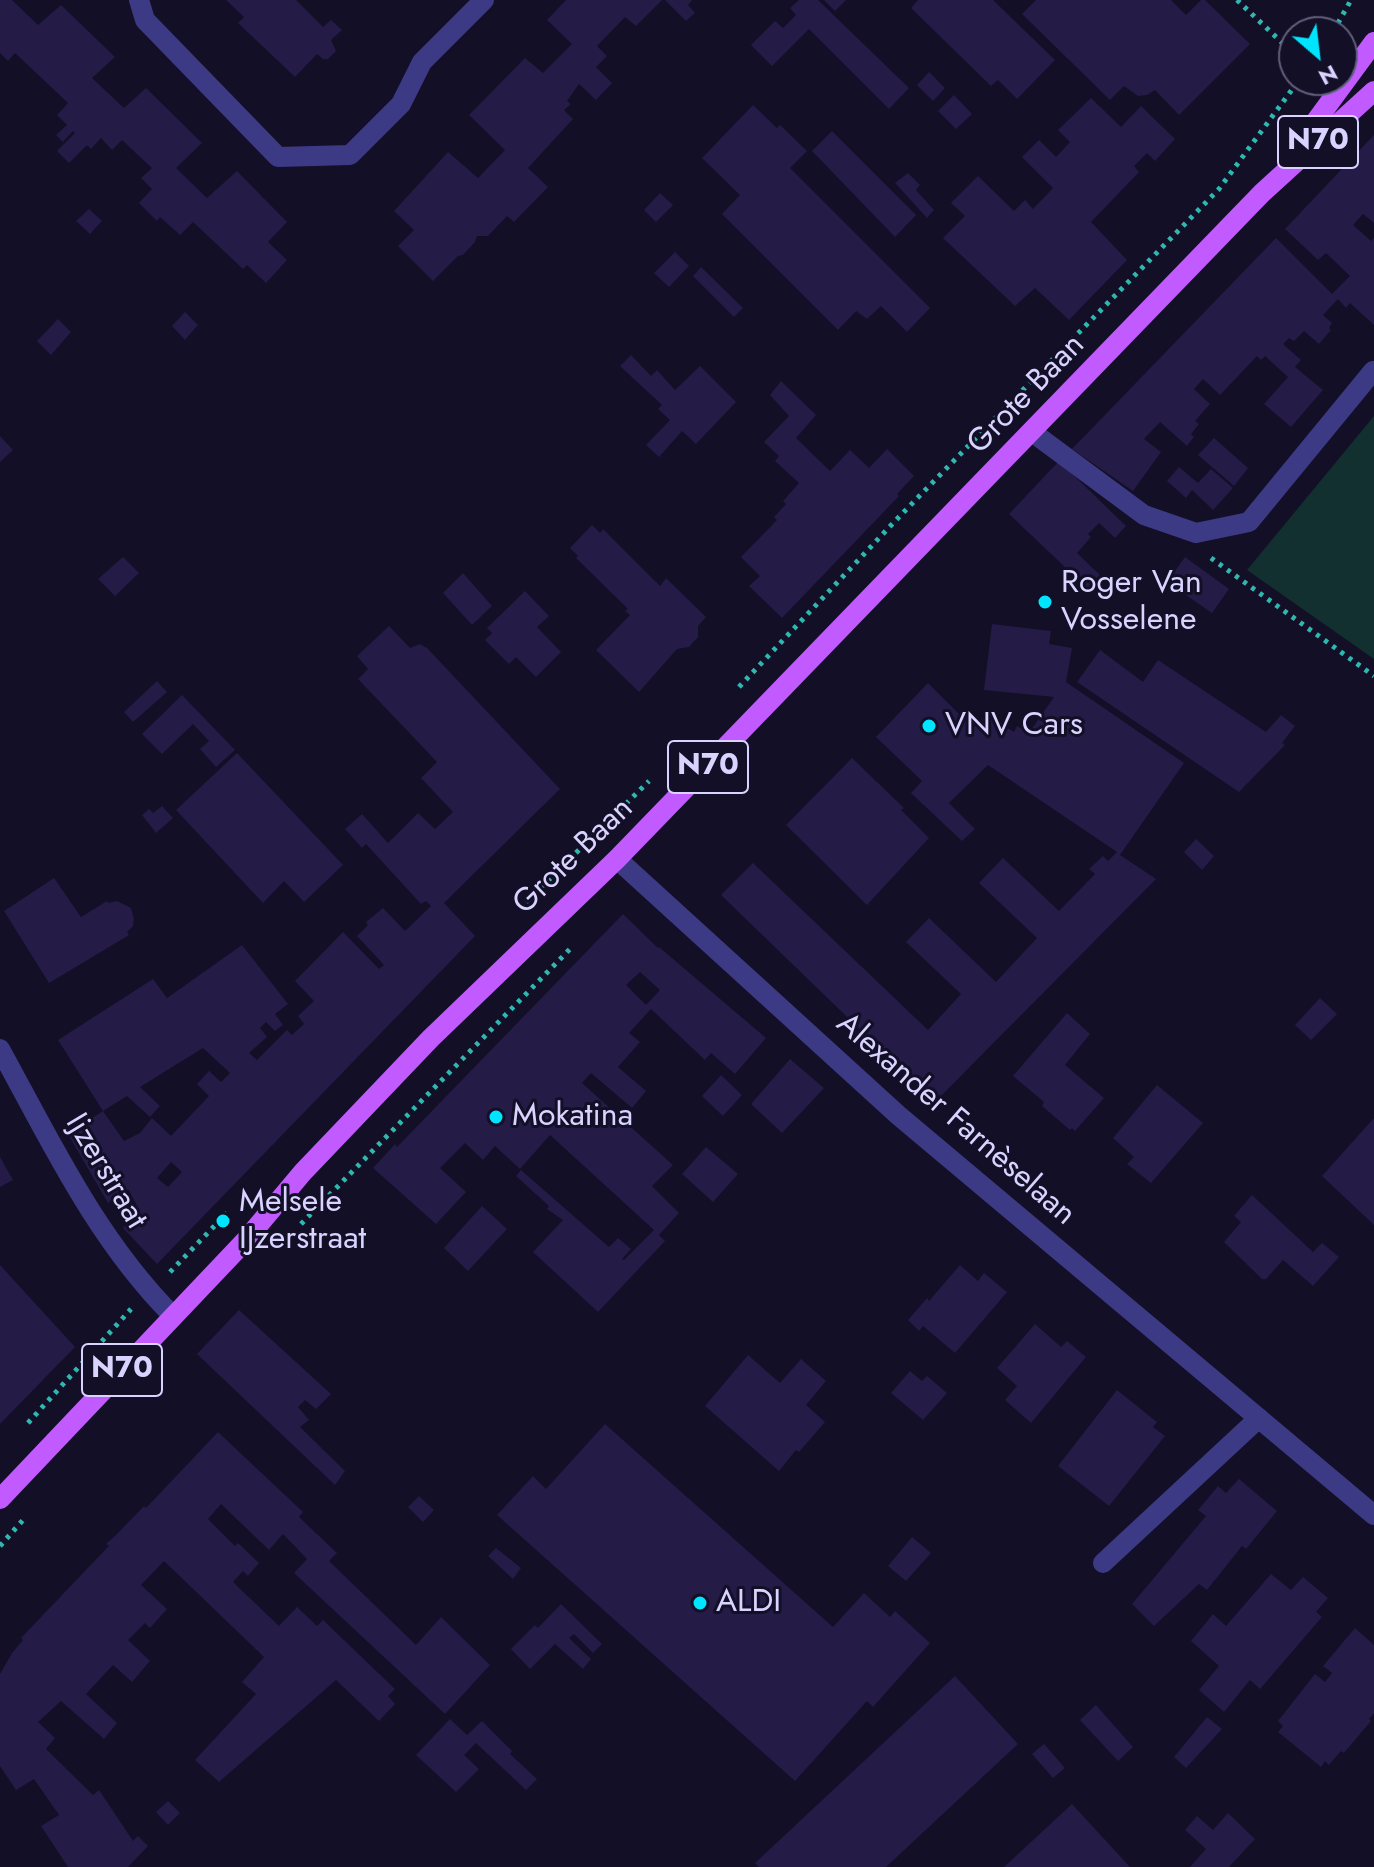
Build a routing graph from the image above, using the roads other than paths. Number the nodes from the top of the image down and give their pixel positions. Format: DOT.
graph roads {
  1 [pos="139,0"];
  2 [pos="484,0"];
  3 [pos="1374,42"];
  4 [pos="1374,91"];
  5 [pos="1262,193"];
  6 [pos="1373,371"];
  7 [pos="1032,432"];
  8 [pos="617,859"];
  9 [pos="0,1049"];
  10 [pos="173,1316"];
  11 [pos="1259,1418"];
  12 [pos="0,1499"];
  13 [pos="1374,1515"];
  14 [pos="1103,1563"];
  1 -- 2 [label="street"];
  3 -- 5 [label="main road, N70"];
  4 -- 5 [label="main road, N70"];
  5 -- 7 [label="main road, Grote Baan / N70"];
  6 -- 7 [label="street"];
  7 -- 8 [label="main road, Grote Baan / N70"];
  8 -- 10 [label="main road, Grote Baan / N70"];
  8 -- 11 [label="street, Alexander Farnèselaan"];
  9 -- 10 [label="street, Ijzerstraat"];
  10 -- 12 [label="main road, Grote Baan / N70"];
  11 -- 13 [label="street, Alexander Farnèselaan"];
  11 -- 14 [label="street"];
}
